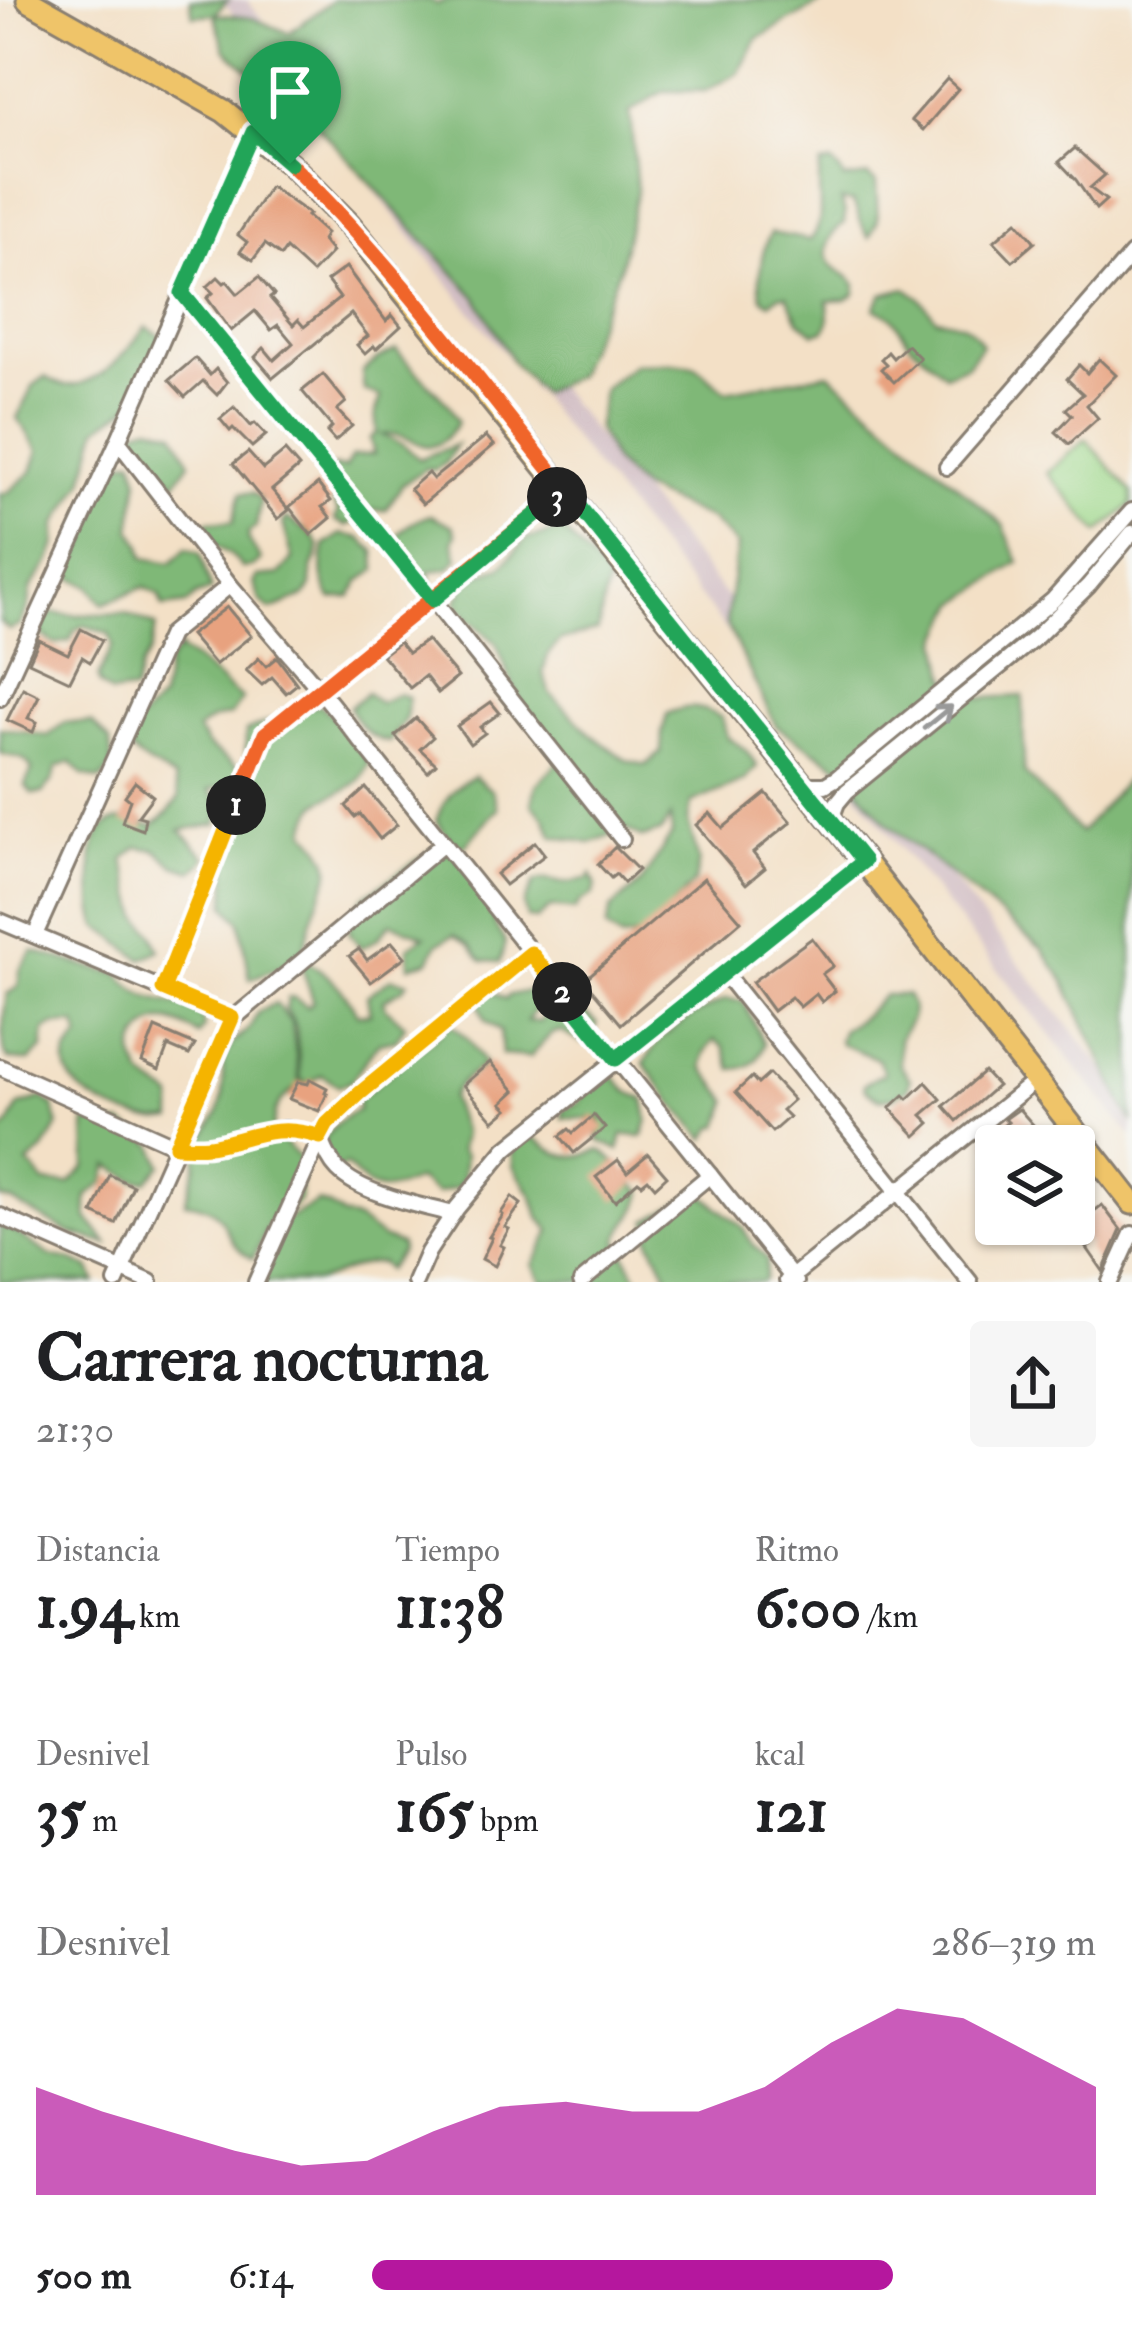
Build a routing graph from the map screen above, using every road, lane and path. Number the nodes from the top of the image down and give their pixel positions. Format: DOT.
graph roads {
  1 [pos="28,0"];
  2 [pos="253,132"];
  3 [pos="1132,254"];
  4 [pos="182,293"];
  5 [pos="118,441"];
  6 [pos="946,467"];
  7 [pos="566,490"];
  8 [pos="1132,511"];
  9 [pos="1132,533"];
  10 [pos="230,585"];
  11 [pos="433,600"];
  12 [pos="320,690"];
  13 [pos="0,698"];
  14 [pos="803,785"];
  15 [pos="831,819"];
  16 [pos="622,839"];
  17 [pos="443,844"];
  18 [pos="864,861"];
  19 [pos="0,921"];
  20 [pos="35,935"];
  21 [pos="531,953"];
  22 [pos="724,973"];
  23 [pos="163,989"];
  24 [pos="232,1018"];
  25 [pos="616,1059"];
  26 [pos="0,1067"];
  27 [pos="1035,1081"];
  28 [pos="320,1137"];
  29 [pos="176,1146"];
  30 [pos="710,1174"];
  31 [pos="898,1192"];
  32 [pos="1132,1203"];
  33 [pos="453,1214"];
  34 [pos="0,1216"];
  35 [pos="1132,1234"];
  36 [pos="119,1276"];
  37 [pos="791,1280"];
  38 [pos="150,1282"];
  39 [pos="256,1282"];
  40 [pos="415,1282"];
  41 [pos="581,1282"];
  42 [pos="970,1282"];
  43 [pos="1110,1282"];
  1 -- 2 [label="main road"];
  2 -- 4 [label="street"];
  2 -- 7 [label="main road"];
  3 -- 6 [label="street"];
  4 -- 5 [label="street"];
  4 -- 11 [label="street"];
  5 -- 10 [label="street"];
  5 -- 13 [label="street"];
  7 -- 11 [label="street"];
  7 -- 14 [label="main road"];
  8 -- 14 [label="street"];
  15 -- 9 [label="street, one-way"];
  10 -- 12 [label="street"];
  10 -- 20 [label="street"];
  11 -- 12 [label="street"];
  11 -- 16 [label="street"];
  12 -- 17 [label="street"];
  12 -- 23 [label="street"];
  14 -- 15 [label="main road"];
  15 -- 18 [label="main road"];
  17 -- 21 [label="street"];
  17 -- 24 [label="street"];
  18 -- 22 [label="street"];
  18 -- 27 [label="main road"];
  19 -- 20 [label="street"];
  20 -- 23 [label="street"];
  21 -- 25 [label="street"];
  21 -- 28 [label="street"];
  22 -- 25 [label="street"];
  22 -- 31 [label="street"];
  23 -- 24 [label="street"];
  24 -- 29 [label="street"];
  25 -- 30 [label="street"];
  25 -- 33 [label="street"];
  26 -- 29 [label="street"];
  27 -- 31 [label="street"];
  27 -- 32 [label="main road"];
  28 -- 29 [label="street"];
  28 -- 33 [label="street"];
  28 -- 39 [label="street"];
  29 -- 36 [label="street"];
  30 -- 37 [label="street"];
  30 -- 41 [label="street"];
  31 -- 37 [label="street"];
  31 -- 42 [label="street"];
  33 -- 40 [label="street"];
  34 -- 36 [label="street"];
  35 -- 43 [label="street"];
  36 -- 38 [label="street"];
}
